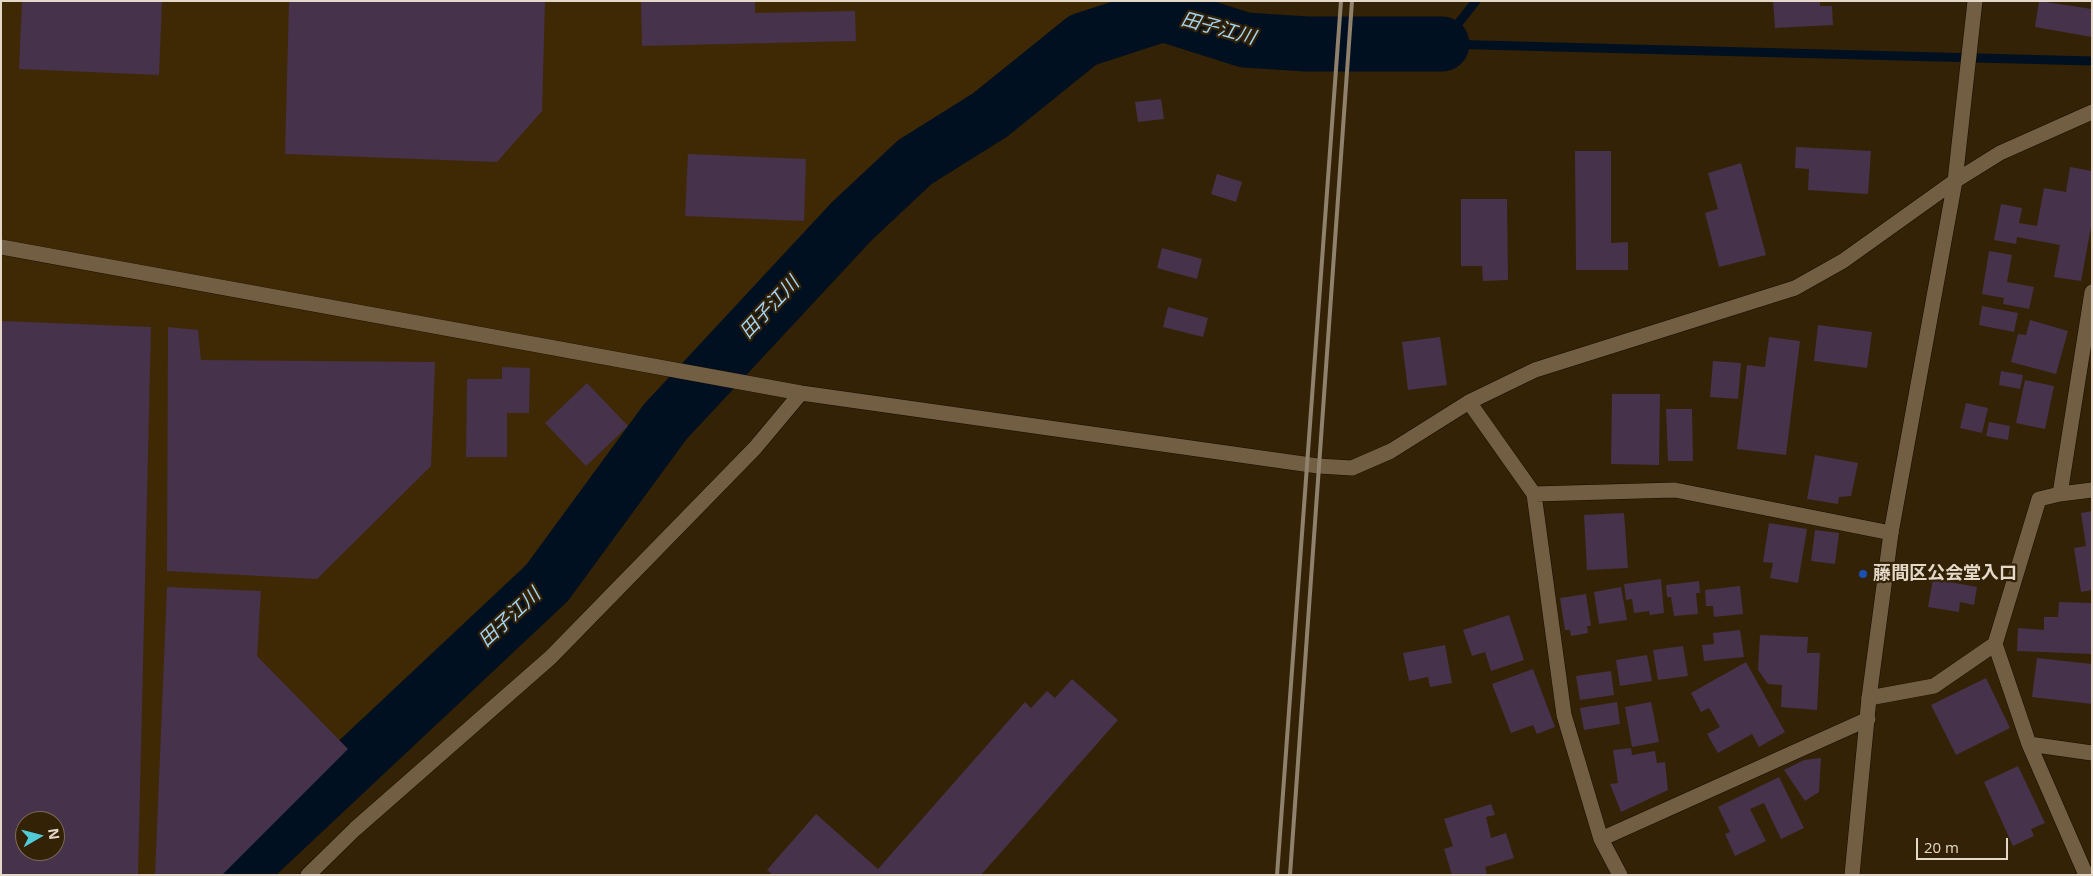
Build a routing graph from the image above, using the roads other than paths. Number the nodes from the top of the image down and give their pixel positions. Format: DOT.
graph roads {
  1 [pos="1975,1"];
  2 [pos="2092,112"];
  3 [pos="1955,181"];
  4 [pos="1,247"];
  5 [pos="2092,292"];
  6 [pos="801,393"];
  7 [pos="1469,402"];
  8 [pos="2092,490"];
  9 [pos="1534,494"];
  10 [pos="2060,494"];
  11 [pos="1891,533"];
  12 [pos="1995,644"];
  13 [pos="1869,698"];
  14 [pos="1868,719"];
  15 [pos="2029,744"];
  16 [pos="2092,753"];
  17 [pos="1601,839"];
  18 [pos="308,875"];
  19 [pos="1620,875"];
  20 [pos="1852,875"];
  21 [pos="2086,875"];
  1 -- 3 [label="street"];
  2 -- 3 [label="street"];
  3 -- 7 [label="street"];
  3 -- 11 [label="street"];
  4 -- 6 [label="street"];
  5 -- 10 [label="street"];
  6 -- 7 [label="street"];
  6 -- 18 [label="street"];
  7 -- 9 [label="street"];
  8 -- 10 [label="street"];
  9 -- 11 [label="street"];
  9 -- 17 [label="street"];
  10 -- 12 [label="street"];
  11 -- 13 [label="street"];
  12 -- 13 [label="street"];
  12 -- 15 [label="street"];
  13 -- 14 [label="street"];
  14 -- 17 [label="street"];
  14 -- 20 [label="street"];
  15 -- 16 [label="street"];
  15 -- 21 [label="street"];
  17 -- 19 [label="street"];
}
